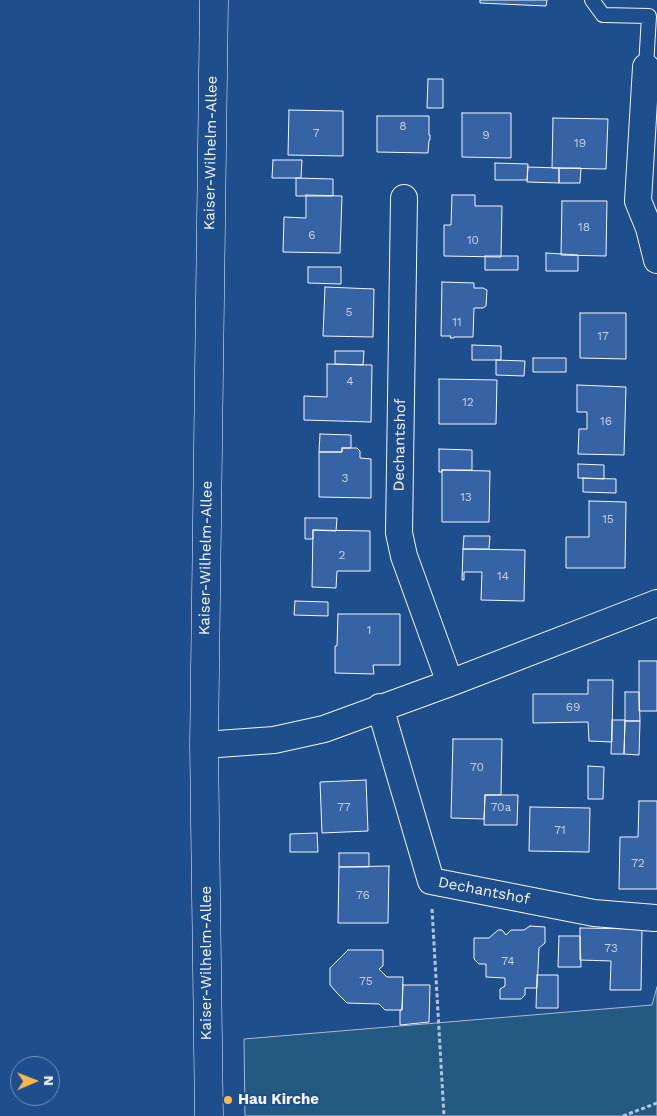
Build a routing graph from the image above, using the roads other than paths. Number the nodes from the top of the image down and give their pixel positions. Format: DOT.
graph roads {
  1 [pos="214,0"];
  2 [pos="592,0"];
  3 [pos="646,67"];
  4 [pos="404,198"];
  5 [pos="657,260"];
  6 [pos="657,603"];
  7 [pos="450,683"];
  8 [pos="380,708"];
  9 [pos="204,745"];
  10 [pos="656,918"];
  11 [pos="209,1116"];
  1 -- 9 [label="street, Kaiser-Wilhelm-Allee"];
  2 -- 3 [label="lane"];
  3 -- 5 [label="street"];
  4 -- 7 [label="street, Dechantshof"];
  6 -- 7 [label="street"];
  7 -- 8 [label="street"];
  8 -- 9 [label="street"];
  8 -- 10 [label="street, Dechantshof"];
  9 -- 11 [label="street, Kaiser-Wilhelm-Allee"];
}
